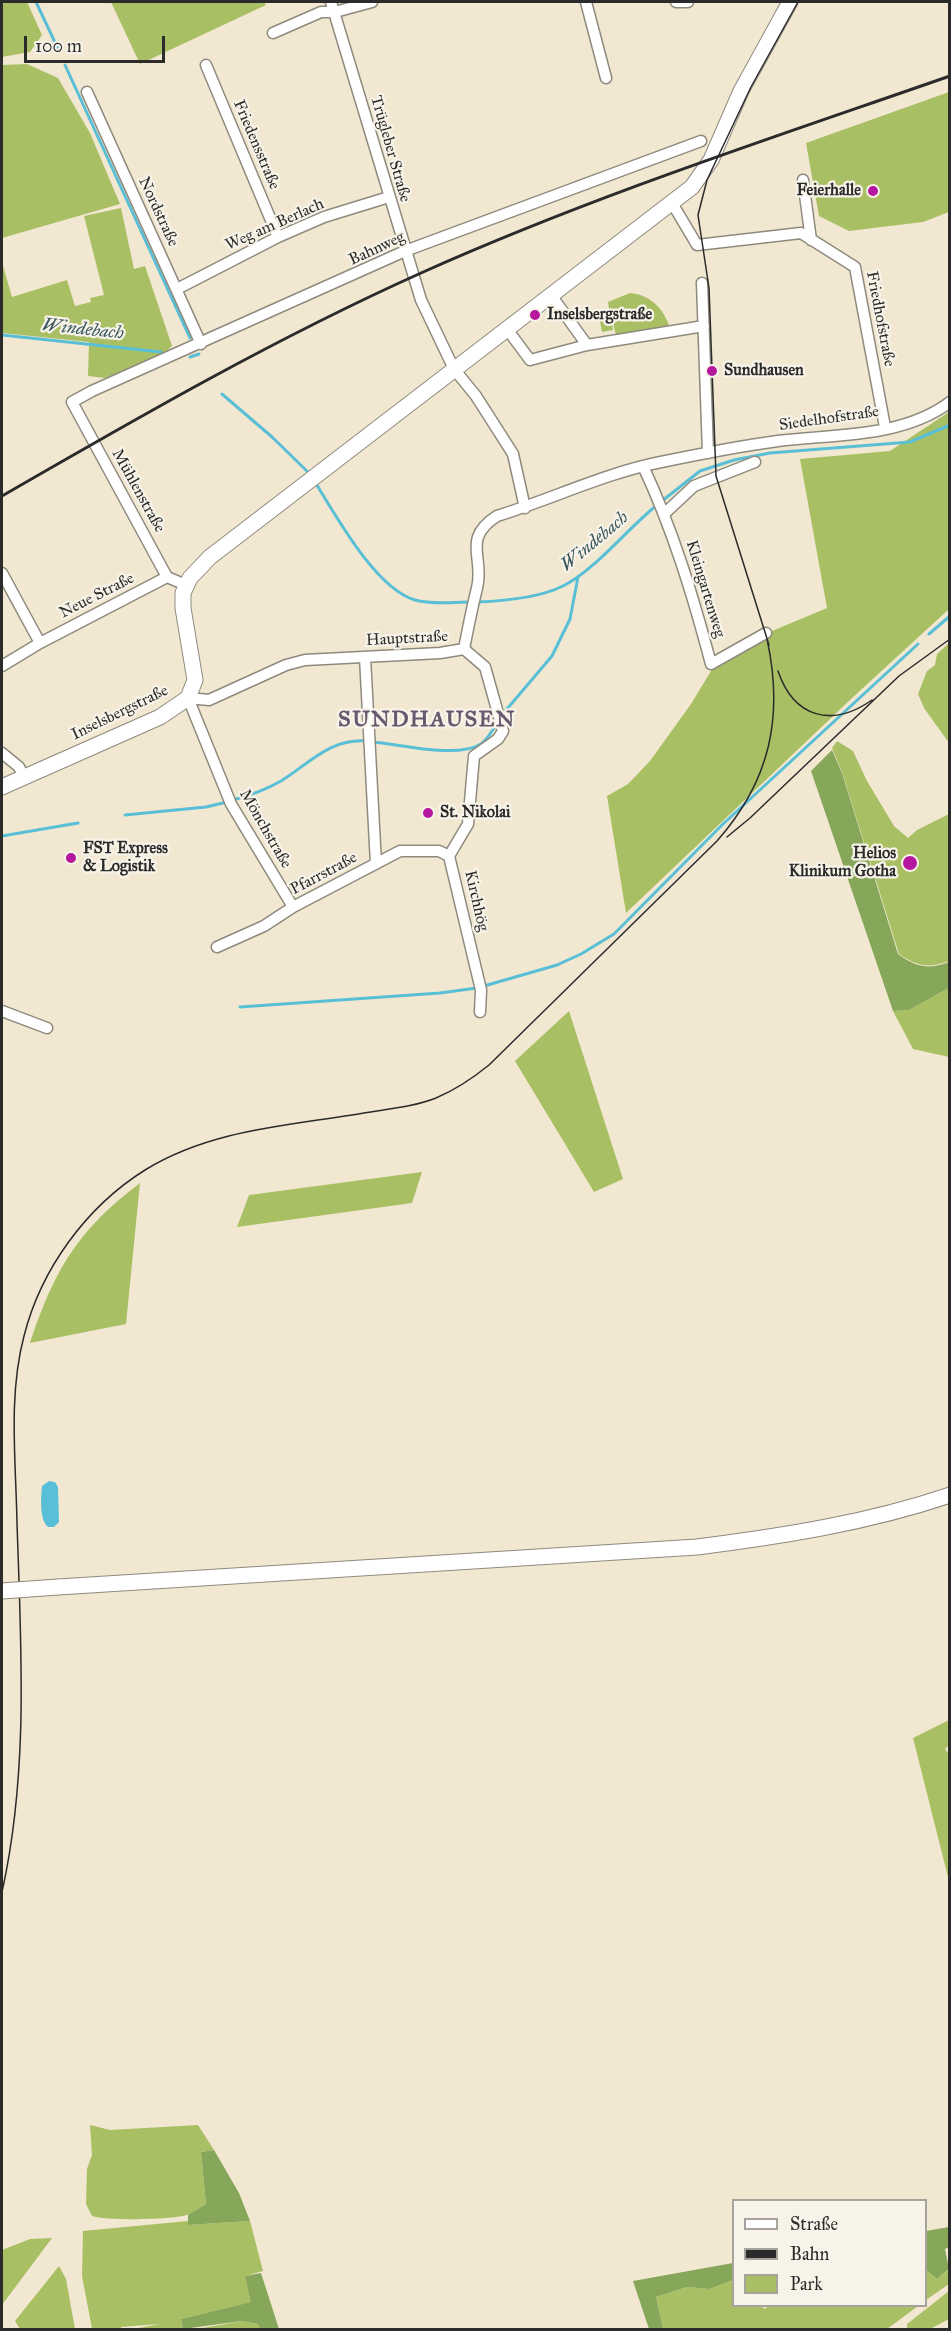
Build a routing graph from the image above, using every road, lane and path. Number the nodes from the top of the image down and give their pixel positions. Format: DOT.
graph roads {
  1 [pos="372,2"];
  2 [pos="586,2"];
  3 [pos="676,2"];
  4 [pos="688,2"];
  5 [pos="790,2"];
  6 [pos="333,7"];
  7 [pos="273,33"];
  8 [pos="206,65"];
  9 [pos="606,78"];
  10 [pos="87,92"];
  11 [pos="701,141"];
  12 [pos="802,180"];
  13 [pos="389,197"];
  14 [pos="672,203"];
  15 [pos="278,237"];
  16 [pos="811,240"];
  17 [pos="405,251"];
  18 [pos="702,284"];
  19 [pos="177,289"];
  20 [pos="551,295"];
  21 [pos="704,326"];
  22 [pos="507,329"];
  23 [pos="201,344"];
  24 [pos="587,345"];
  25 [pos="454,369"];
  26 [pos="72,402"];
  27 [pos="950,402"];
  28 [pos="885,427"];
  29 [pos="708,453"];
  30 [pos="755,462"];
  31 [pos="643,466"];
  32 [pos="662,506"];
  33 [pos="525,508"];
  34 [pos="2,573"];
  35 [pos="168,577"];
  36 [pos="186,585"];
  37 [pos="766,633"];
  38 [pos="40,643"];
  39 [pos="464,649"];
  40 [pos="365,657"];
  41 [pos="2,666"];
  42 [pos="188,698"];
  43 [pos="2,753"];
  44 [pos="24,777"];
  45 [pos="2,788"];
  46 [pos="449,856"];
  47 [pos="376,864"];
  48 [pos="293,907"];
  49 [pos="217,947"];
  50 [pos="2,1011"];
  51 [pos="480,1012"];
  52 [pos="47,1028"];
  53 [pos="950,1495"];
  54 [pos="2,1591"];
  1 -- 6 [label="street"];
  2 -- 9 [label="street"];
  3 -- 4 [label="street"];
  5 -- 14 [label="street"];
  6 -- 7 [label="street"];
  6 -- 13 [label="street, Trügleber Straße"];
  8 -- 15 [label="street, Friedensstraße"];
  10 -- 19 [label="street, Nordstraße"];
  11 -- 17 [label="street, Bahnweg"];
  12 -- 16 [label="street"];
  13 -- 15 [label="street, Weg am Berlach"];
  13 -- 17 [label="street, Trügleber Straße"];
  14 -- 16 [label="street, Friedhofstraße"];
  14 -- 20 [label="street"];
  15 -- 19 [label="street, Weg am Berlach"];
  16 -- 28 [label="street, Friedhofstraße"];
  17 -- 23 [label="street, Bahnweg"];
  17 -- 25 [label="street, Trügleber Straße"];
  18 -- 21 [label="street"];
  19 -- 23 [label="street, Nordstraße"];
  20 -- 22 [label="street"];
  20 -- 24 [label="street"];
  21 -- 24 [label="street"];
  21 -- 29 [label="street"];
  22 -- 24 [label="street"];
  22 -- 25 [label="street"];
  23 -- 26 [label="street, Bahnweg"];
  25 -- 33 [label="street, Trügleber Straße"];
  25 -- 36 [label="street"];
  26 -- 35 [label="street, Mühlenstraße"];
  27 -- 28 [label="street, Siedelhofstraße"];
  28 -- 29 [label="street, Siedelhofstraße"];
  29 -- 31 [label="street, Siedelhofstraße"];
  30 -- 32 [label="street"];
  31 -- 32 [label="street, Kleingartenweg"];
  31 -- 33 [label="street, Siedelhofstraße"];
  32 -- 37 [label="street, Kleingartenweg"];
  33 -- 39 [label="street, Hauptstraße"];
  34 -- 38 [label="street"];
  35 -- 36 [label="street"];
  35 -- 38 [label="street, Neue Straße"];
  36 -- 42 [label="street, Inselsbergstraße"];
  38 -- 41 [label="street, Neue Straße"];
  39 -- 40 [label="street, Hauptstraße"];
  39 -- 46 [label="street, Kirchhög"];
  40 -- 42 [label="street, Hauptstraße"];
  40 -- 47 [label="street"];
  42 -- 44 [label="street, Inselsbergstraße"];
  42 -- 48 [label="street, Mönchstraße"];
  43 -- 44 [label="street"];
  44 -- 45 [label="street, Inselsbergstraße"];
  46 -- 47 [label="street, Pfarrstraße"];
  46 -- 51 [label="street, Kirchhög"];
  47 -- 48 [label="street, Pfarrstraße"];
  48 -- 49 [label="street, Pfarrstraße"];
  50 -- 52 [label="street"];
  53 -- 54 [label="street, bridge"];
}
